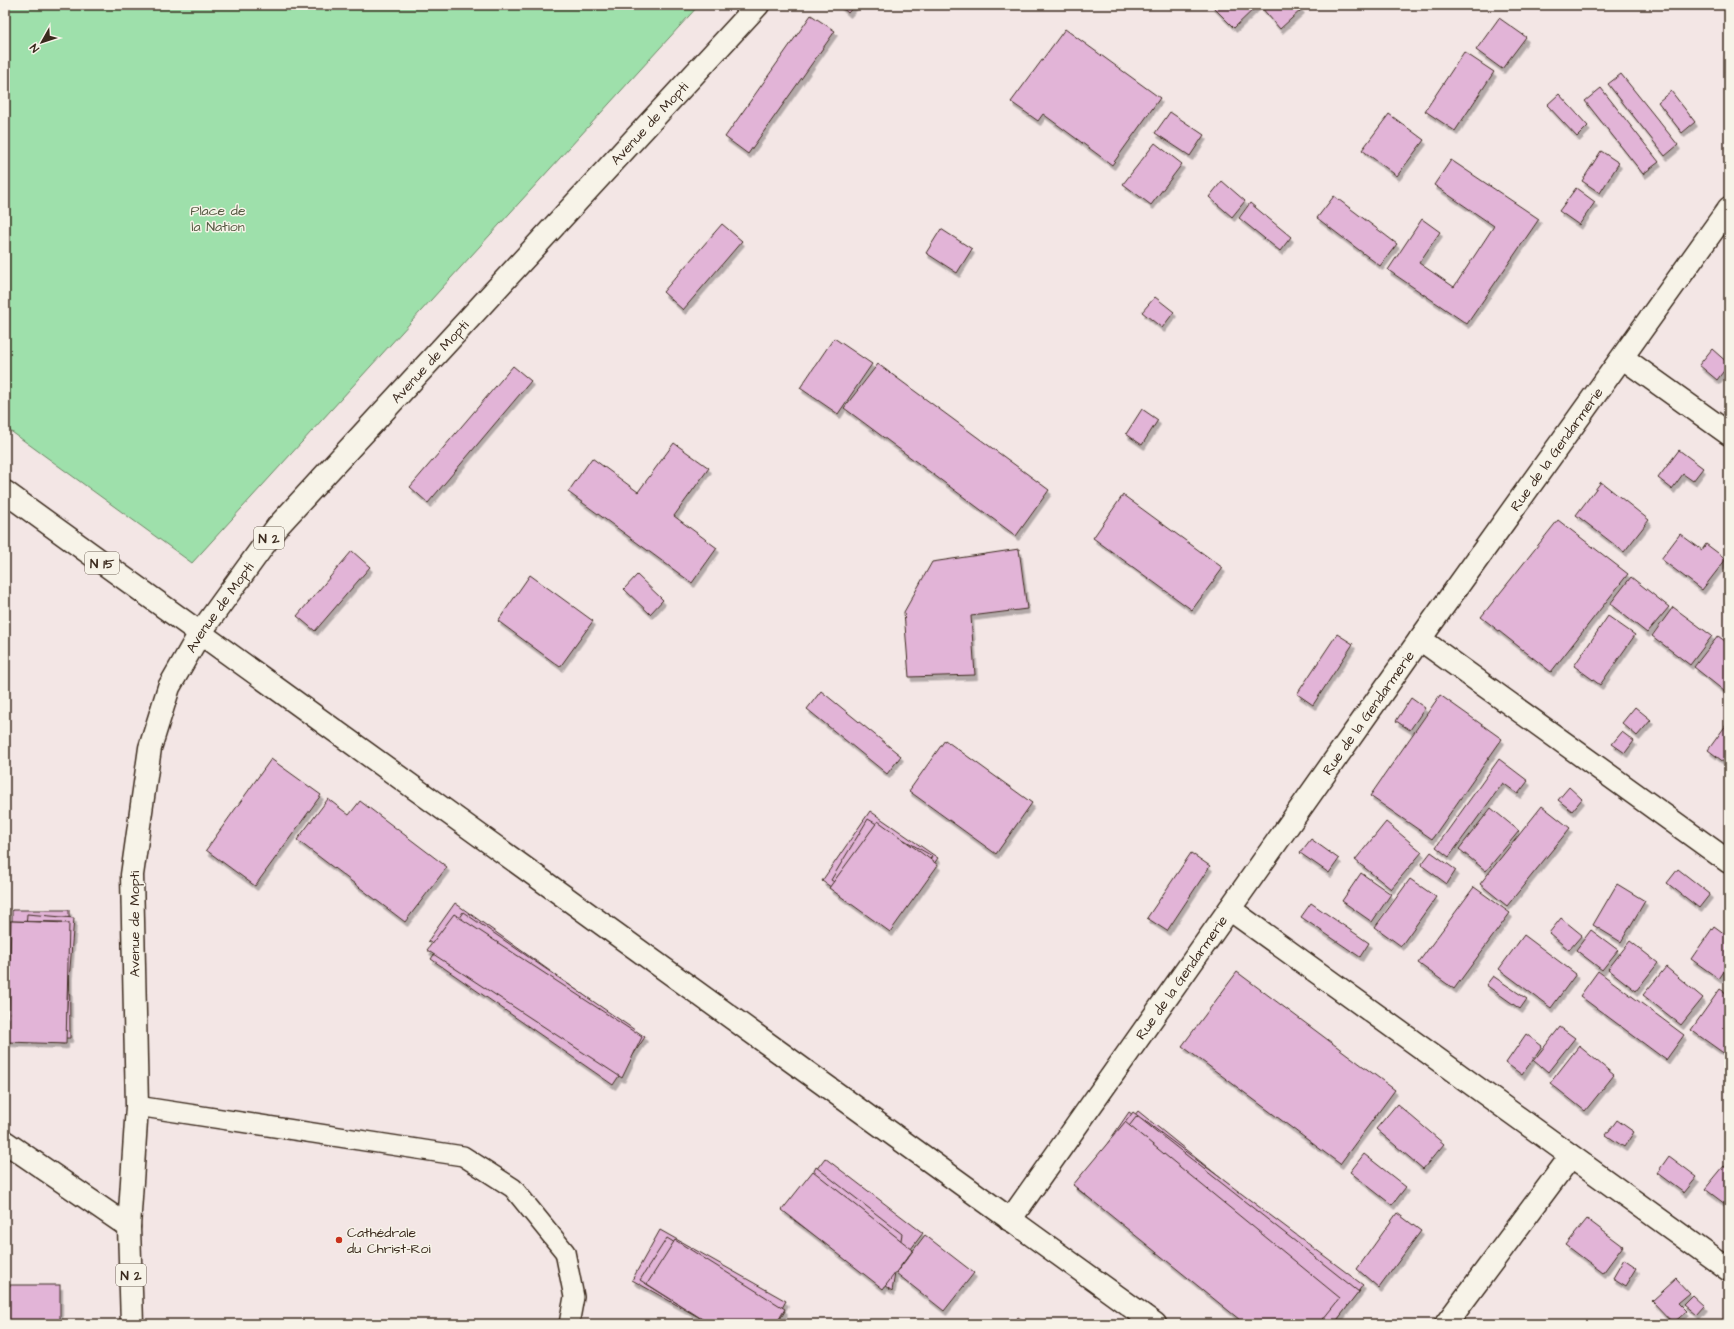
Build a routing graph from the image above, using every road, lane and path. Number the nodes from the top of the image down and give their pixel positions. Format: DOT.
graph roads {
  1 [pos="758,5"];
  2 [pos="1729,208"];
  3 [pos="1623,358"];
  4 [pos="1729,434"];
  5 [pos="5,492"];
  6 [pos="200,633"];
  7 [pos="1420,639"];
  8 [pos="1729,862"];
  9 [pos="1231,910"];
  10 [pos="137,1106"];
  11 [pos="5,1142"];
  12 [pos="1571,1156"];
  13 [pos="1010,1220"];
  14 [pos="129,1227"];
  15 [pos="1729,1270"];
  16 [pos="132,1324"];
  17 [pos="569,1324"];
  18 [pos="1155,1324"];
  19 [pos="1446,1324"];
  1 -- 6 [label="street, Avenue de Mopti / N 2"];
  2 -- 3 [label="street, Rue de la Gendarmerie"];
  3 -- 4 [label="street"];
  3 -- 7 [label="street, Rue de la Gendarmerie"];
  5 -- 6 [label="street, N 15"];
  6 -- 10 [label="street, Avenue de Mopti / N 2"];
  6 -- 13 [label="street"];
  7 -- 8 [label="street"];
  7 -- 9 [label="street, Rue de la Gendarmerie"];
  9 -- 12 [label="street"];
  9 -- 13 [label="street, Rue de la Gendarmerie"];
  10 -- 14 [label="street, Avenue de Mopti / N 2"];
  10 -- 17 [label="lane"];
  11 -- 14 [label="street"];
  12 -- 15 [label="street"];
  12 -- 19 [label="street"];
  13 -- 18 [label="street"];
  14 -- 16 [label="street, Avenue de Mopti / N 2"];
}
